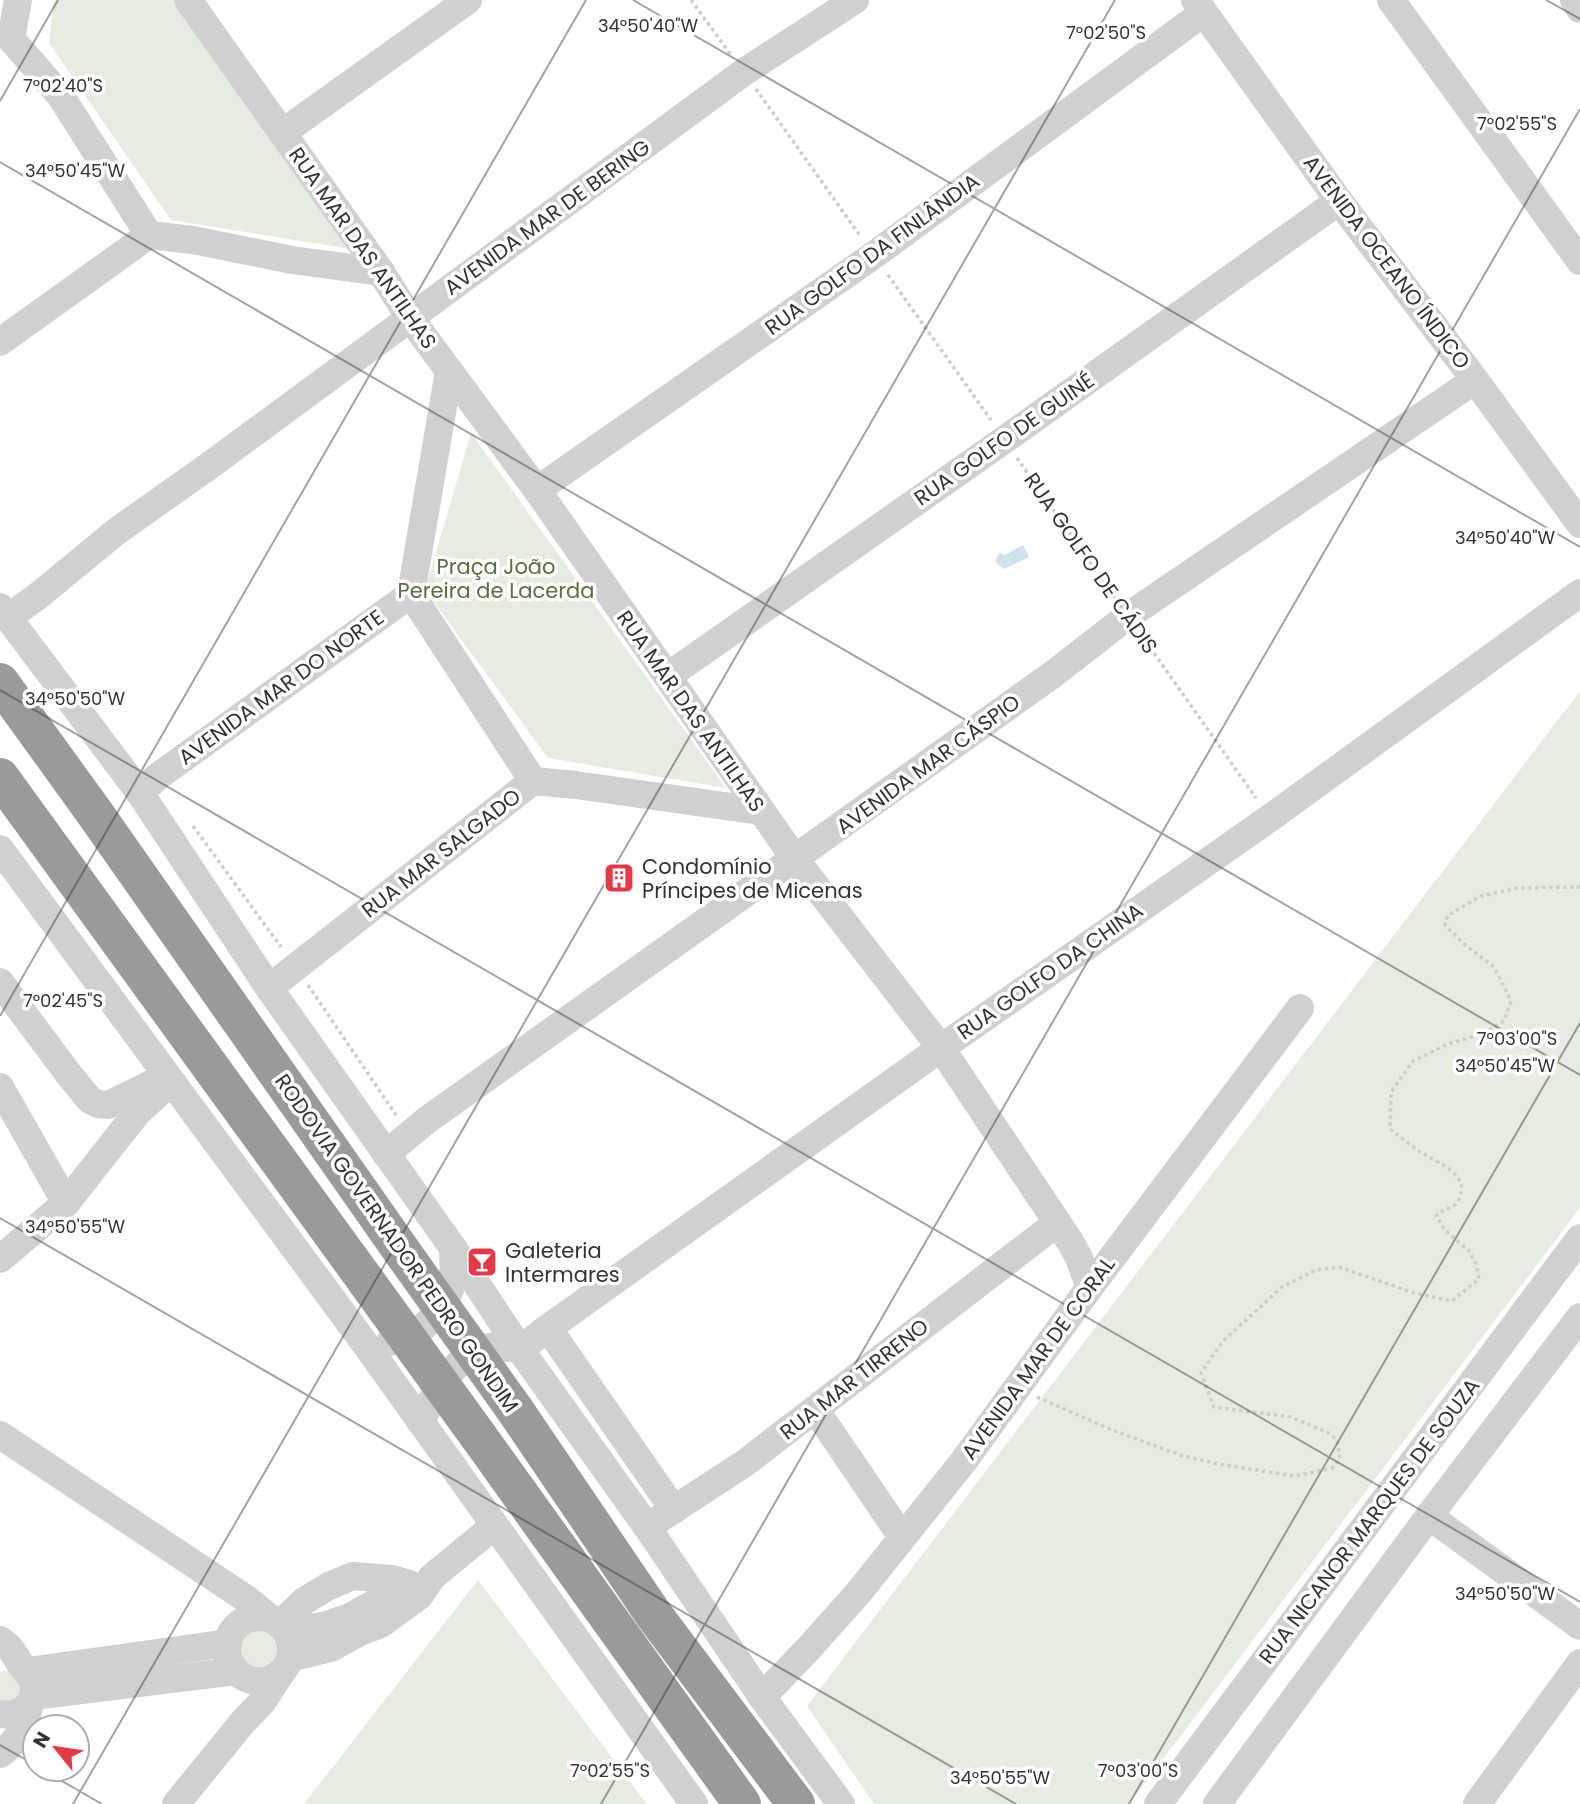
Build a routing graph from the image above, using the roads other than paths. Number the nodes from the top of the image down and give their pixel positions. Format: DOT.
graph roads {
  1 [pos="19,0"];
  2 [pos="188,0"];
  3 [pos="468,0"];
  4 [pos="855,0"];
  5 [pos="1391,0"];
  6 [pos="1574,0"];
  7 [pos="1199,6"];
  8 [pos="1580,9"];
  9 [pos="6,50"];
  10 [pos="282,133"];
  11 [pos="1339,201"];
  12 [pos="149,235"];
  13 [pos="1580,261"];
  14 [pos="381,272"];
  15 [pos="410,318"];
  16 [pos="0,342"];
  17 [pos="449,371"];
  18 [pos="1475,380"];
  19 [pos="537,490"];
  20 [pos="1580,524"];
  21 [pos="1580,593"];
  22 [pos="411,594"];
  23 [pos="4,613"];
  24 [pos="668,676"];
  25 [pos="0,682"];
  26 [pos="0,777"];
  27 [pos="533,781"];
  28 [pos="140,793"];
  29 [pos="760,811"];
  30 [pos="0,849"];
  31 [pos="795,859"];
  32 [pos="0,982"];
  33 [pos="269,988"];
  34 [pos="1300,1008"];
  35 [pos="941,1048"];
  36 [pos="169,1079"];
  37 [pos="0,1087"];
  38 [pos="386,1154"];
  39 [pos="66,1203"];
  40 [pos="1057,1223"];
  41 [pos="1580,1238"];
  42 [pos="453,1248"];
  43 [pos="0,1259"];
  44 [pos="1090,1287"];
  45 [pos="1580,1317"];
  46 [pos="548,1328"];
  47 [pos="366,1345"];
  48 [pos="519,1348"];
  49 [pos="815,1409"];
  50 [pos="421,1422"];
  51 [pos="0,1436"];
  52 [pos="674,1510"];
  53 [pos="1429,1516"];
  54 [pos="494,1526"];
  55 [pos="647,1528"];
  56 [pos="902,1538"];
  57 [pos="420,1586"];
  58 [pos="225,1587"];
  59 [pos="1580,1626"];
  60 [pos="233,1633"];
  61 [pos="0,1640"];
  62 [pos="282,1641"];
  63 [pos="1580,1662"];
  64 [pos="240,1674"];
  65 [pos="22,1680"];
  66 [pos="762,1696"];
  67 [pos="0,1714"];
  68 [pos="242,1723"];
  69 [pos="0,1754"];
  70 [pos="176,1804"];
  71 [pos="694,1804"];
  72 [pos="742,1804"];
  73 [pos="796,1804"];
  74 [pos="841,1804"];
  75 [pos="1158,1804"];
  76 [pos="1217,1804"];
  77 [pos="1477,1804"];
  1 -- 9 [label="street"];
  2 -- 10 [label="street, RUA MAR DAS ANTILHAS"];
  3 -- 10 [label="street"];
  4 -- 15 [label="street, AVENIDA MAR DE BERING"];
  5 -- 13 [label="street"];
  6 -- 8 [label="street"];
  7 -- 11 [label="street, AVENIDA OCEANO ÍNDICO"];
  7 -- 19 [label="street, RUA GOLFO DA FINLÂNDIA"];
  9 -- 12 [label="street"];
  10 -- 14 [label="street, RUA MAR DAS ANTILHAS"];
  11 -- 18 [label="street, AVENIDA OCEANO ÍNDICO"];
  11 -- 24 [label="street, RUA GOLFO DE GUINÉ"];
  12 -- 14 [label="street"];
  12 -- 16 [label="street"];
  14 -- 15 [label="street, RUA MAR DAS ANTILHAS"];
  15 -- 17 [label="street, RUA MAR DAS ANTILHAS"];
  15 -- 23 [label="street, AVENIDA MAR DE BERING"];
  17 -- 19 [label="street, RUA MAR DAS ANTILHAS"];
  17 -- 22 [label="street"];
  18 -- 20 [label="street, AVENIDA OCEANO ÍNDICO"];
  18 -- 31 [label="street, AVENIDA MAR CÁSPIO"];
  19 -- 24 [label="street, RUA MAR DAS ANTILHAS"];
  21 -- 35 [label="street, RUA GOLFO DA CHINA"];
  22 -- 27 [label="street"];
  22 -- 28 [label="street, AVENIDA MAR DO NORTE"];
  23 -- 28 [label="street"];
  24 -- 29 [label="street, RUA MAR DAS ANTILHAS"];
  25 -- 73 [label="highway, RODOVIA GOVERNADOR PEDRO GONDIM, bridge"];
  26 -- 72 [label="highway, RODOVIA GOVERNADOR PEDRO GONDIM, bridge"];
  27 -- 29 [label="street, RUA MAR SALGADO"];
  27 -- 33 [label="street, RUA MAR SALGADO"];
  28 -- 33 [label="street"];
  29 -- 31 [label="street, RUA MAR DAS ANTILHAS"];
  30 -- 36 [label="street"];
  31 -- 35 [label="street, RUA MAR DAS ANTILHAS"];
  31 -- 38 [label="street, AVENIDA MAR CÁSPIO"];
  32 -- 36 [label="street"];
  33 -- 38 [label="street"];
  34 -- 44 [label="street, AVENIDA MAR DE CORAL"];
  35 -- 40 [label="street, RUA MAR DAS ANTILHAS"];
  35 -- 46 [label="street, RUA GOLFO DA CHINA"];
  36 -- 39 [label="street"];
  36 -- 47 [label="street"];
  37 -- 39 [label="street"];
  38 -- 42 [label="street"];
  39 -- 43 [label="street"];
  40 -- 44 [label="street, RUA MAR DAS ANTILHAS"];
  40 -- 49 [label="street, RUA MAR TIRRENO"];
  41 -- 75 [label="street, RUA NICANOR MARQUES DE SOUZA"];
  42 -- 47 [label="street"];
  42 -- 48 [label="street"];
  44 -- 56 [label="street, AVENIDA MAR DE CORAL"];
  45 -- 53 [label="street"];
  46 -- 48 [label="street, RUA GOLFO DA CHINA"];
  46 -- 52 [label="street"];
  47 -- 50 [label="street"];
  48 -- 50 [label="street"];
  48 -- 55 [label="street"];
  49 -- 52 [label="street, RUA MAR TIRRENO"];
  49 -- 56 [label="street"];
  50 -- 54 [label="street"];
  51 -- 58 [label="street"];
  52 -- 55 [label="street, RUA MAR TIRRENO"];
  53 -- 59 [label="street"];
  53 -- 76 [label="street"];
  54 -- 57 [label="street"];
  54 -- 71 [label="street"];
  55 -- 66 [label="street"];
  56 -- 66 [label="street, AVENIDA MAR DE CORAL"];
  57 -- 62 [label="street"];
  57 -- 62 [label="street"];
  58 -- 60 [label="street"];
  58 -- 62 [label="street"];
  60 -- 62 [label="street"];
  60 -- 64 [label="street"];
  60 -- 65 [label="street"];
  61 -- 65 [label="street"];
  62 -- 64 [label="street"];
  62 -- 68 [label="street"];
  63 -- 77 [label="street"];
  64 -- 65 [label="street"];
  64 -- 68 [label="street"];
  65 -- 67 [label="street"];
  65 -- 69 [label="street"];
  66 -- 74 [label="street"];
  68 -- 70 [label="street"];
}
